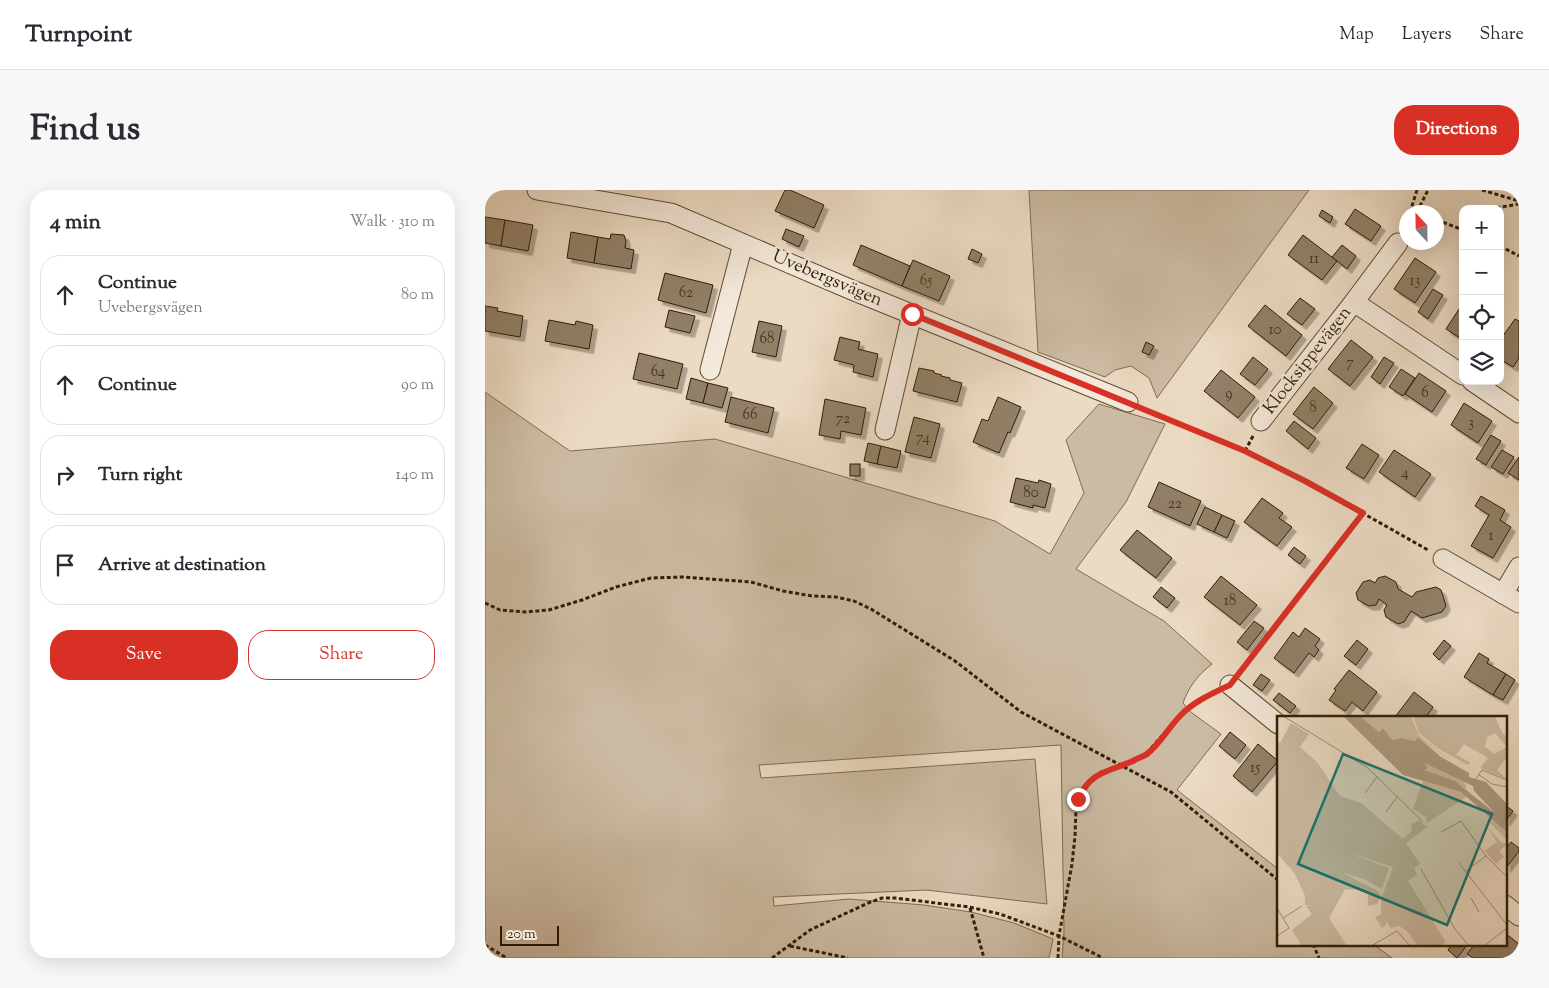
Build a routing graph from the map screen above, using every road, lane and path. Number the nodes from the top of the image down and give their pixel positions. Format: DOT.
graph roads {
  1 [pos="537,190"];
  2 [pos="1417,190"];
  3 [pos="1428,190"];
  4 [pos="1482,190"];
  5 [pos="1519,203"];
  6 [pos="1412,205"];
  7 [pos="1421,205"];
  8 [pos="1504,206"];
  9 [pos="1444,223"];
  10 [pos="1459,228"];
  11 [pos="1398,243"];
  12 [pos="743,244"];
  13 [pos="1504,248"];
  14 [pos="1519,256"];
  15 [pos="1354,302"];
  16 [pos="912,314"];
  17 [pos="710,370"];
  18 [pos="1459,372"];
  19 [pos="1478,385"];
  20 [pos="1128,402"];
  21 [pos="1519,413"];
  22 [pos="1261,421"];
  23 [pos="885,430"];
  24 [pos="1363,513"];
  25 [pos="1443,559"];
  26 [pos="1519,567"];
  27 [pos="1511,598"];
  28 [pos="485,603"];
  29 [pos="1230,685"];
  30 [pos="1277,723"];
  31 [pos="1122,766"];
  32 [pos="1277,879"];
  33 [pos="969,907"];
  34 [pos="1507,907"];
  35 [pos="1519,916"];
  36 [pos="1059,936"];
  37 [pos="485,945"];
  38 [pos="790,946"];
  39 [pos="1314,946"];
  40 [pos="507,958"];
  41 [pos="772,958"];
  42 [pos="848,958"];
  43 [pos="984,958"];
  44 [pos="1057,958"];
  45 [pos="1103,958"];
  46 [pos="1319,958"];
  1 -- 12 [label="street, Uvebergsvägen"];
  2 -- 6 [label="path"];
  3 -- 7 [label="path"];
  4 -- 5 [label="path"];
  5 -- 8 [label="path"];
  9 -- 10 [label="path"];
  11 -- 15 [label="street, Klocksippevägen"];
  12 -- 16 [label="street, Uvebergsvägen"];
  12 -- 17 [label="street"];
  13 -- 14 [label="path"];
  15 -- 18 [label="street, Klocksippevägen"];
  15 -- 22 [label="street, Klocksippevägen"];
  16 -- 20 [label="street, Uvebergsvägen"];
  16 -- 23 [label="street"];
  19 -- 21 [label="street"];
  20 -- 24 [label="path"];
  24 -- 25 [label="path"];
  24 -- 29 [label="path"];
  25 -- 27 [label="street"];
  26 -- 27 [label="street"];
  28 -- 31 [label="path"];
  29 -- 30 [label="street"];
  29 -- 31 [label="path"];
  31 -- 32 [label="path"];
  31 -- 36 [label="path"];
  33 -- 36 [label="path"];
  33 -- 38 [label="path"];
  33 -- 43 [label="path"];
  34 -- 35 [label="street"];
  36 -- 44 [label="path"];
  36 -- 45 [label="path"];
  37 -- 40 [label="path"];
  38 -- 41 [label="path"];
  38 -- 42 [label="path"];
  39 -- 46 [label="path"];
}
